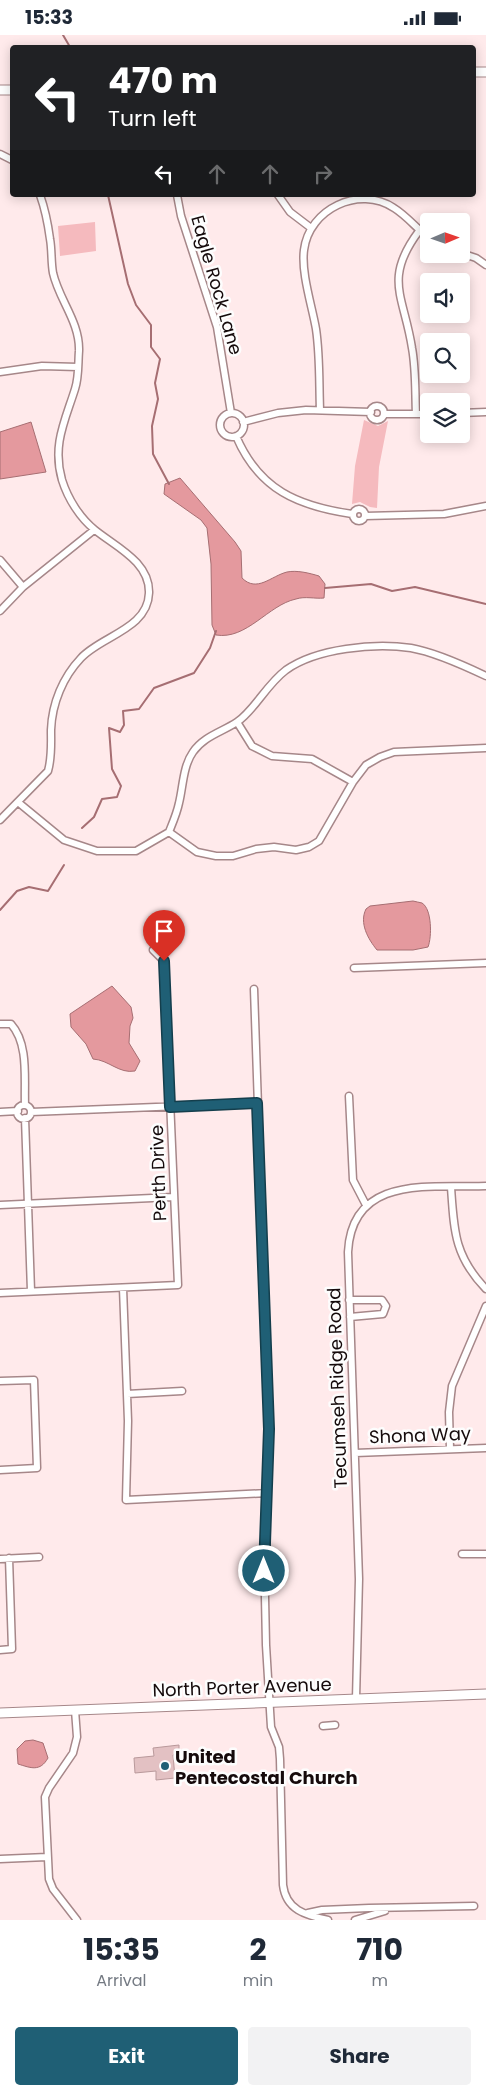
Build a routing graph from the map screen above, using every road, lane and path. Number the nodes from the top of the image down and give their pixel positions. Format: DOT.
graph roads {
  1 [pos="40,197"];
  2 [pos="177,197"];
  3 [pos="279,197"];
  4 [pos="311,228"];
  5 [pos="419,231"];
  6 [pos="470,256"];
  7 [pos="486,265"];
  8 [pos="78,367"];
  9 [pos="0,372"];
  10 [pos="320,409"];
  11 [pos="486,412"];
  12 [pos="230,413"];
  13 [pos="470,413"];
  14 [pos="416,414"];
  15 [pos="420,414"];
  16 [pos="243,422"];
  17 [pos="236,437"];
  18 [pos="486,506"];
  19 [pos="94,530"];
  20 [pos="0,559"];
  21 [pos="23,587"];
  22 [pos="0,611"];
  23 [pos="486,676"];
  24 [pos="238,722"];
  25 [pos="486,748"];
  26 [pos="353,783"];
  27 [pos="20,803"];
  28 [pos="0,820"];
  29 [pos="170,832"];
  30 [pos="153,950"];
  31 [pos="486,963"];
  32 [pos="354,968"];
  33 [pos="254,989"];
  34 [pos="0,1023"];
  35 [pos="349,1096"];
  36 [pos="257,1103"];
  37 [pos="25,1105"];
  38 [pos="170,1107"];
  39 [pos="18,1111"];
  40 [pos="0,1112"];
  41 [pos="31,1112"];
  42 [pos="25,1118"];
  43 [pos="486,1185"];
  44 [pos="451,1187"];
  45 [pos="174,1197"];
  46 [pos="28,1204"];
  47 [pos="0,1205"];
  48 [pos="366,1205"];
  49 [pos="123,1287"];
  50 [pos="486,1289"];
  51 [pos="31,1291"];
  52 [pos="0,1293"];
  53 [pos="349,1300"];
  54 [pos="486,1306"];
  55 [pos="350,1317"];
  56 [pos="0,1381"];
  57 [pos="182,1391"];
  58 [pos="127,1393"];
  59 [pos="486,1448"];
  60 [pos="450,1449"];
  61 [pos="355,1453"];
  62 [pos="0,1470"];
  63 [pos="267,1493"];
  64 [pos="462,1554"];
  65 [pos="486,1554"];
  66 [pos="39,1557"];
  67 [pos="9,1558"];
  68 [pos="0,1559"];
  69 [pos="0,1650"];
  70 [pos="486,1694"];
  71 [pos="356,1699"];
  72 [pos="269,1702"];
  73 [pos="75,1710"];
  74 [pos="0,1713"];
  75 [pos="335,1725"];
  76 [pos="323,1726"];
  77 [pos="47,1857"];
  78 [pos="0,1859"];
  79 [pos="474,1906"];
  80 [pos="388,1909"];
  81 [pos="307,1914"];
  82 [pos="77,1920"];
  83 [pos="328,1920"];
  84 [pos="355,1920"];
  1 -- 8 [label="street"];
  2 -- 12 [label="street, Eagle Rock Lane"];
  3 -- 4 [label="street"];
  4 -- 5 [label="street"];
  4 -- 10 [label="street"];
  5 -- 14 [label="street"];
  6 -- 7 [label="street"];
  8 -- 9 [label="street"];
  8 -- 19 [label="street"];
  10 -- 14 [label="street"];
  10 -- 16 [label="street"];
  11 -- 13 [label="street"];
  12 -- 16 [label="street"];
  12 -- 17 [label="street"];
  14 -- 15 [label="street"];
  16 -- 17 [label="street"];
  17 -- 18 [label="street"];
  19 -- 21 [label="street"];
  19 -- 27 [label="street"];
  20 -- 21 [label="street"];
  21 -- 22 [label="street"];
  23 -- 24 [label="street"];
  24 -- 26 [label="street"];
  24 -- 29 [label="street"];
  25 -- 26 [label="street"];
  26 -- 29 [label="street"];
  27 -- 28 [label="street"];
  27 -- 29 [label="street"];
  30 -- 38 [label="street, Perth Drive"];
  31 -- 32 [label="street"];
  33 -- 36 [label="street"];
  34 -- 37 [label="street"];
  35 -- 48 [label="street"];
  36 -- 38 [label="street"];
  36 -- 63 [label="street"];
  37 -- 39 [label="street"];
  37 -- 41 [label="street"];
  38 -- 41 [label="street"];
  38 -- 45 [label="street, Perth Drive"];
  39 -- 40 [label="street"];
  39 -- 42 [label="street"];
  41 -- 42 [label="street"];
  42 -- 46 [label="street"];
  43 -- 44 [label="street, Tecumseh Ridge Road"];
  44 -- 48 [label="street, Tecumseh Ridge Road"];
  44 -- 50 [label="street"];
  45 -- 46 [label="street"];
  45 -- 49 [label="street, Perth Drive"];
  46 -- 47 [label="street"];
  46 -- 51 [label="street"];
  48 -- 53 [label="street, Tecumseh Ridge Road"];
  49 -- 51 [label="street"];
  49 -- 58 [label="street"];
  51 -- 52 [label="street"];
  53 -- 55 [label="street, Tecumseh Ridge Road"];
  53 -- 55 [label="street"];
  54 -- 60 [label="street"];
  55 -- 61 [label="street, Tecumseh Ridge Road"];
  56 -- 62 [label="street"];
  57 -- 58 [label="street"];
  58 -- 63 [label="street"];
  59 -- 60 [label="street, Shona Way"];
  60 -- 61 [label="street, Shona Way"];
  61 -- 71 [label="street, Tecumseh Ridge Road"];
  63 -- 72 [label="street"];
  64 -- 65 [label="street"];
  66 -- 67 [label="street"];
  67 -- 68 [label="street"];
  67 -- 69 [label="street"];
  70 -- 71 [label="main road, North Porter Avenue"];
  71 -- 72 [label="main road, North Porter Avenue"];
  72 -- 73 [label="main road, North Porter Avenue"];
  72 -- 81 [label="street"];
  73 -- 74 [label="main road, North Porter Avenue"];
  73 -- 77 [label="street"];
  75 -- 76 [label="street"];
  77 -- 78 [label="street"];
  77 -- 82 [label="street"];
  79 -- 80 [label="street"];
  80 -- 81 [label="street"];
  80 -- 84 [label="street"];
  81 -- 83 [label="street"];
}
